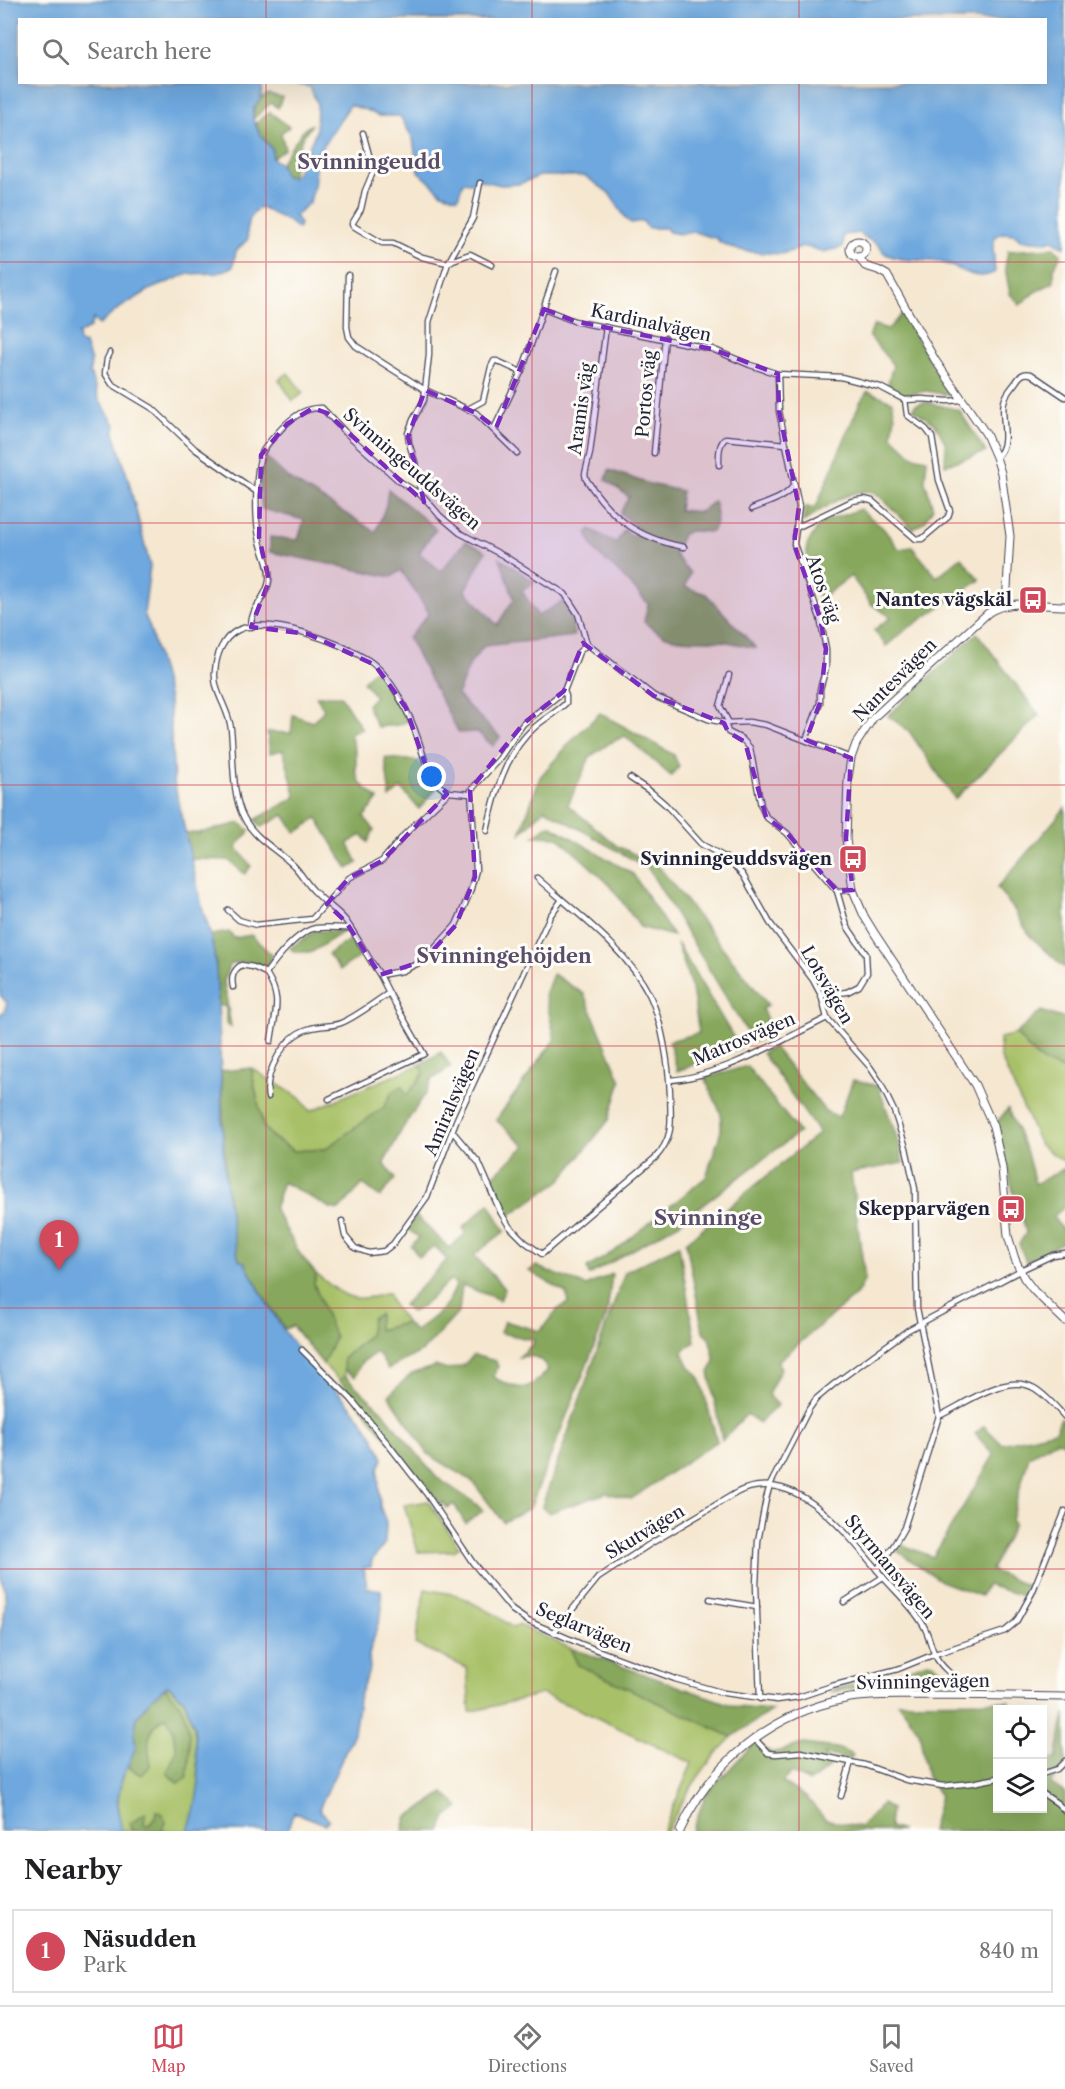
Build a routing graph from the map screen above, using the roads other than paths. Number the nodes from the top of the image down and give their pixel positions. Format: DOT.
graph roads {
  1 [pos="363,133"];
  2 [pos="480,183"];
  3 [pos="456,248"];
  4 [pos="464,255"];
  5 [pos="859,256"];
  6 [pos="448,263"];
  7 [pos="492,265"];
  8 [pos="556,270"];
  9 [pos="348,274"];
  10 [pos="544,309"];
  11 [pos="606,327"];
  12 [pos="665,338"];
  13 [pos="111,353"];
  14 [pos="521,372"];
  15 [pos="777,374"];
  16 [pos="425,390"];
  17 [pos="1065,398"];
  18 [pos="905,400"];
  19 [pos="961,400"];
  20 [pos="468,409"];
  21 [pos="494,429"];
  22 [pos="786,444"];
  23 [pos="517,453"];
  24 [pos="654,453"];
  25 [pos="996,457"];
  26 [pos="719,465"];
  27 [pos="794,484"];
  28 [pos="257,492"];
  29 [pos="421,494"];
  30 [pos="752,509"];
  31 [pos="796,528"];
  32 [pos="684,547"];
  33 [pos="1006,605"];
  34 [pos="1065,606"];
  35 [pos="251,627"];
  36 [pos="586,644"];
  37 [pos="729,675"];
  38 [pos="564,691"];
  39 [pos="727,723"];
  40 [pos="806,740"];
  41 [pos="851,758"];
  42 [pos="630,778"];
  43 [pos="449,792"];
  44 [pos="470,794"];
  45 [pos="487,831"];
  46 [pos="537,878"];
  47 [pos="853,890"];
  48 [pos="837,891"];
  49 [pos="561,901"];
  50 [pos="327,904"];
  51 [pos="228,910"];
  52 [pos="350,928"];
  53 [pos="266,973"];
  54 [pos="380,975"];
  55 [pos="232,987"];
  56 [pos="389,993"];
  57 [pos="821,995"];
  58 [pos="827,1018"];
  59 [pos="271,1041"];
  60 [pos="670,1080"];
  61 [pos="268,1097"];
  62 [pos="328,1099"];
  63 [pos="452,1131"];
  64 [pos="342,1221"];
  65 [pos="1065,1253"];
  66 [pos="1020,1271"];
  67 [pos="1065,1321"];
  68 [pos="919,1324"];
  69 [pos="302,1350"];
  70 [pos="939,1416"];
  71 [pos="1065,1417"];
  72 [pos="770,1485"];
  73 [pos="1065,1511"];
  74 [pos="877,1570"];
  75 [pos="883,1577"];
  76 [pos="710,1599"];
  77 [pos="844,1602"];
  78 [pos="757,1607"];
  79 [pos="555,1632"];
  80 [pos="935,1654"];
  81 [pos="958,1695"];
  82 [pos="1065,1696"];
  83 [pos="760,1699"];
  84 [pos="754,1738"];
  85 [pos="1065,1761"];
  86 [pos="851,1762"];
  87 [pos="1047,1772"];
  88 [pos="993,1779"];
  89 [pos="841,1796"];
  90 [pos="1047,1796"];
  91 [pos="1065,1811"];
  92 [pos="680,1831"];
  1 -- 6 [label="street"];
  2 -- 3 [label="street"];
  3 -- 4 [label="street"];
  3 -- 6 [label="street"];
  4 -- 6 [label="street"];
  4 -- 7 [label="street"];
  5 -- 19 [label="street"];
  6 -- 16 [label="street"];
  8 -- 10 [label="street"];
  9 -- 16 [label="street"];
  10 -- 11 [label="street, Kardinalvägen"];
  10 -- 14 [label="street"];
  11 -- 12 [label="street, Kardinalvägen"];
  11 -- 32 [label="street, Aramis väg"];
  12 -- 15 [label="street, Kardinalvägen"];
  12 -- 24 [label="street, Portos väg"];
  13 -- 28 [label="street"];
  14 -- 20 [label="street"];
  14 -- 21 [label="street"];
  15 -- 18 [label="street, Kardinalvägen"];
  15 -- 22 [label="street, Atos väg"];
  16 -- 20 [label="street"];
  16 -- 29 [label="street"];
  17 -- 25 [label="street"];
  18 -- 19 [label="street, Kardinalvägen"];
  18 -- 31 [label="street"];
  19 -- 25 [label="street"];
  20 -- 21 [label="street"];
  21 -- 23 [label="street"];
  22 -- 26 [label="street"];
  22 -- 27 [label="street, Atos väg"];
  25 -- 33 [label="street"];
  27 -- 30 [label="street"];
  27 -- 31 [label="street, Atos väg"];
  28 -- 29 [label="street, Svinningeuddsvägen"];
  28 -- 35 [label="street, Svinningeuddsvägen"];
  29 -- 36 [label="street, Svinningeuddsvägen"];
  31 -- 40 [label="street, Atos väg"];
  33 -- 34 [label="street"];
  33 -- 41 [label="street, Nantesvägen"];
  35 -- 43 [label="street"];
  35 -- 50 [label="street"];
  36 -- 38 [label="street"];
  36 -- 39 [label="street"];
  37 -- 39 [label="street"];
  38 -- 44 [label="street"];
  38 -- 45 [label="street"];
  39 -- 40 [label="street"];
  39 -- 48 [label="street"];
  40 -- 41 [label="street"];
  41 -- 47 [label="street, Nantesvägen"];
  42 -- 57 [label="street, Lotsvägen"];
  43 -- 44 [label="street"];
  43 -- 50 [label="street"];
  44 -- 54 [label="street"];
  46 -- 49 [label="street"];
  47 -- 48 [label="street"];
  47 -- 66 [label="street, Nantesvägen"];
  48 -- 57 [label="street"];
  49 -- 60 [label="street"];
  49 -- 63 [label="street, Amiralsvägen"];
  50 -- 51 [label="street"];
  50 -- 52 [label="street"];
  52 -- 53 [label="street"];
  52 -- 54 [label="street"];
  53 -- 55 [label="street"];
  53 -- 59 [label="street"];
  54 -- 56 [label="street"];
  56 -- 61 [label="street"];
  56 -- 62 [label="street"];
  57 -- 58 [label="street, Lotsvägen"];
  58 -- 60 [label="street, Matrosvägen"];
  58 -- 68 [label="street, Lotsvägen"];
  60 -- 63 [label="street"];
  63 -- 64 [label="street, Amiralsvägen"];
  65 -- 66 [label="street"];
  66 -- 67 [label="street, Nantesvägen"];
  66 -- 68 [label="street"];
  68 -- 70 [label="street, Lotsvägen"];
  68 -- 72 [label="street"];
  69 -- 79 [label="street, Seglarvägen"];
  70 -- 71 [label="street"];
  70 -- 74 [label="street"];
  72 -- 74 [label="street, Styrmansvägen"];
  72 -- 78 [label="street"];
  72 -- 79 [label="street, Skutvägen"];
  73 -- 80 [label="street, Seglarvägen"];
  74 -- 75 [label="street, Styrmansvägen"];
  75 -- 77 [label="street"];
  75 -- 80 [label="street, Styrmansvägen"];
  76 -- 78 [label="street"];
  78 -- 83 [label="street"];
  79 -- 83 [label="street, Seglarvägen"];
  80 -- 81 [label="street, Styrmansvägen"];
  80 -- 83 [label="street, Seglarvägen"];
  81 -- 82 [label="street, Svinningevägen"];
  81 -- 84 [label="street, Svinningevägen"];
  84 -- 86 [label="street"];
  84 -- 92 [label="street, Svinningevägen"];
  85 -- 87 [label="street"];
  86 -- 88 [label="street"];
  86 -- 89 [label="street"];
  90 -- 91 [label="street"];
}
